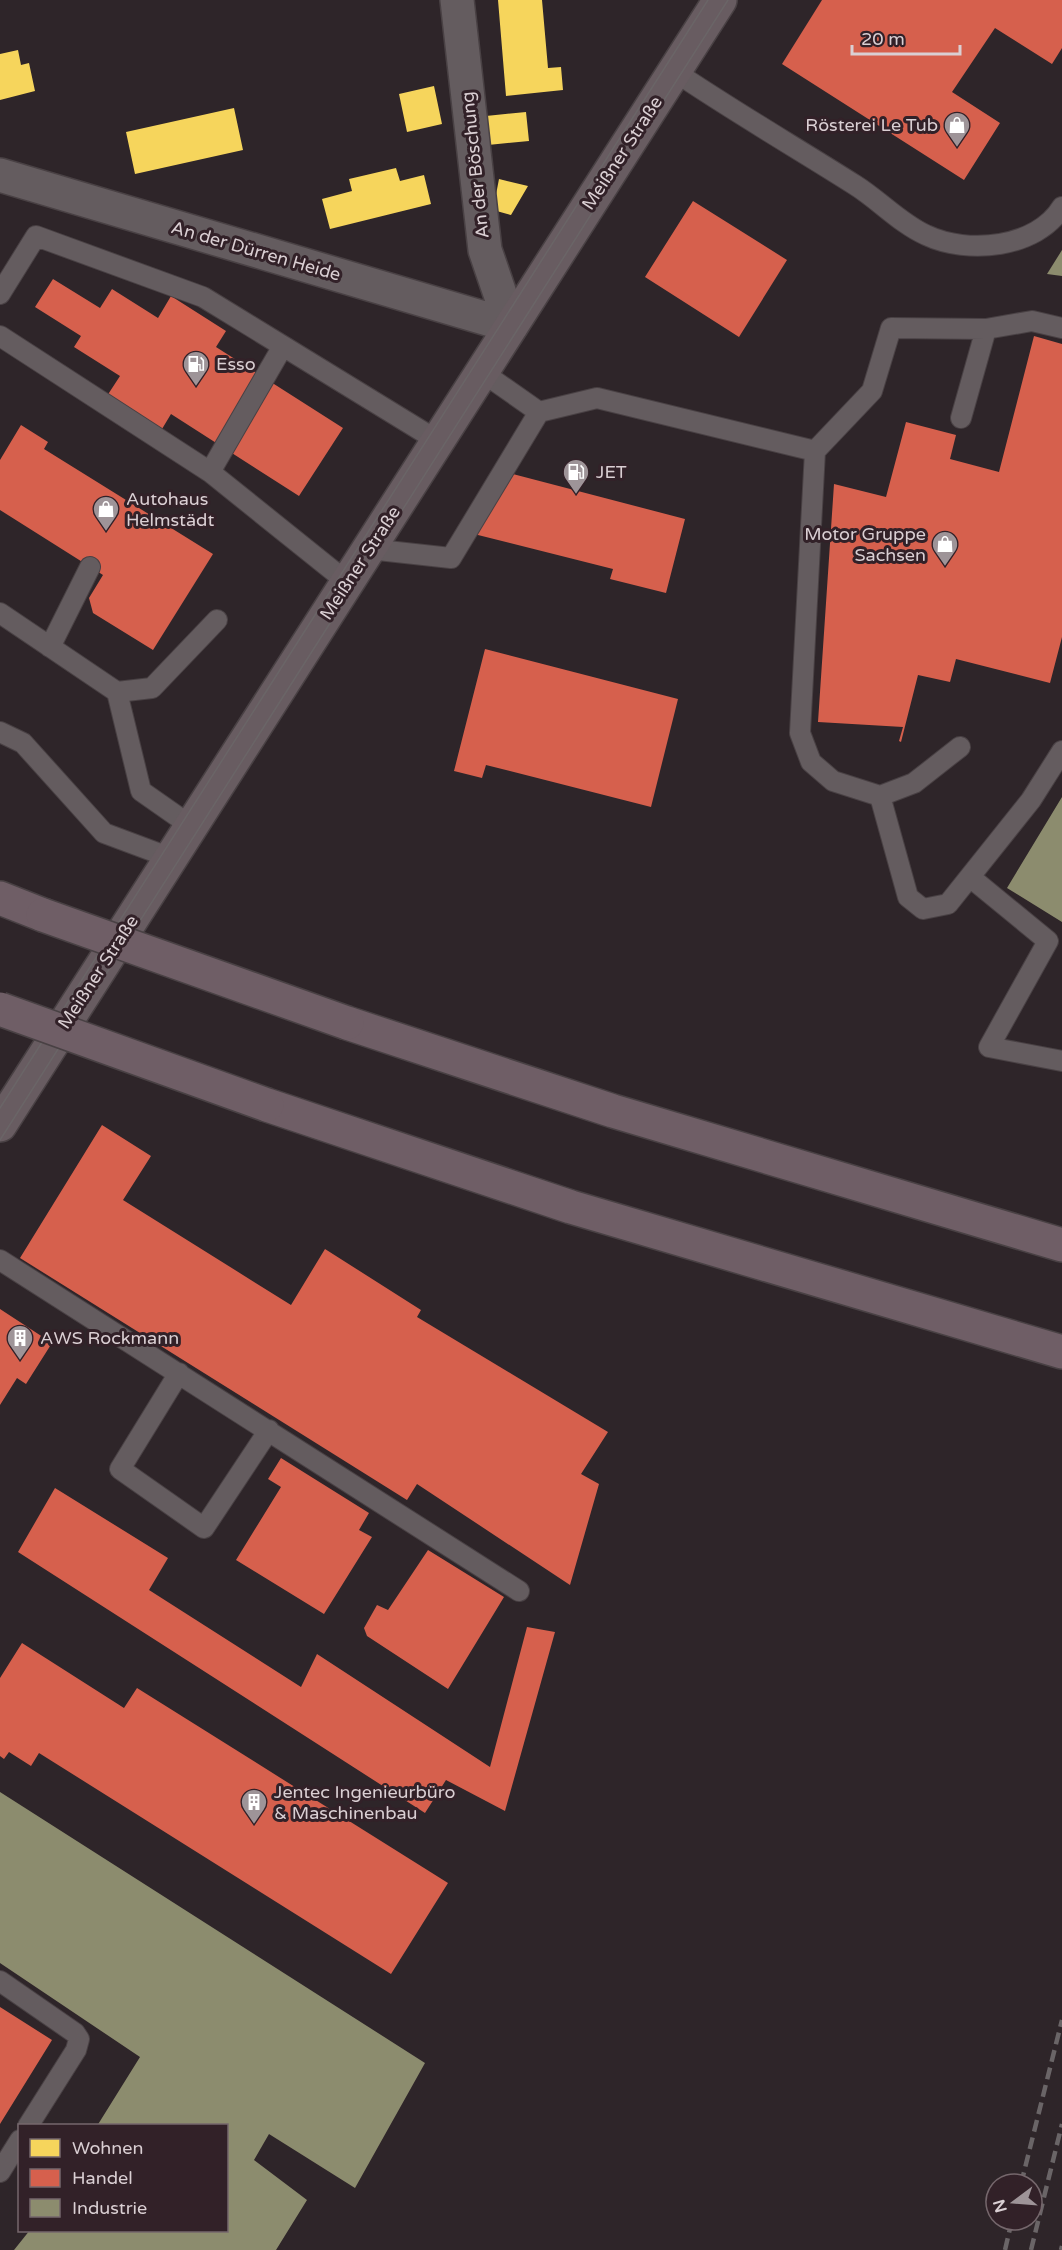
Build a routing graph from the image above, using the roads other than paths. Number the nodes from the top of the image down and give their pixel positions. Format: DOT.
graph roads {
  1 [pos="457,0"];
  2 [pos="720,0"];
  3 [pos="674,71"];
  4 [pos="0,175"];
  5 [pos="1062,207"];
  6 [pos="0,294"];
  7 [pos="511,326"];
  8 [pos="1062,328"];
  9 [pos="986,329"];
  10 [pos="0,336"];
  11 [pos="283,346"];
  12 [pos="482,372"];
  13 [pos="539,412"];
  14 [pos="961,418"];
  15 [pos="438,441"];
  16 [pos="815,451"];
  17 [pos="210,471"];
  18 [pos="369,549"];
  19 [pos="90,567"];
  20 [pos="347,582"];
  21 [pos="0,613"];
  22 [pos="217,620"];
  23 [pos="51,647"];
  24 [pos="117,692"];
  25 [pos="0,732"];
  26 [pos="960,747"];
  27 [pos="1062,752"];
  28 [pos="880,796"];
  29 [pos="191,826"];
  30 [pos="171,858"];
  31 [pos="970,877"];
  32 [pos="0,898"];
  33 [pos="0,1009"];
  34 [pos="1062,1061"];
  35 [pos="0,1125"];
  36 [pos="1062,1245"];
  37 [pos="0,1260"];
  38 [pos="1062,1352"];
  39 [pos="179,1373"];
  40 [pos="268,1430"];
  41 [pos="519,1591"];
  42 [pos="0,1982"];
  43 [pos="29,2124"];
  44 [pos="18,2143"];
  45 [pos="0,2172"];
  1 -- 7 [label="street, An der Böschung"];
  2 -- 3 [label="main road, Meißner Straße"];
  3 -- 5 [label="lane"];
  3 -- 7 [label="main road, Meißner Straße"];
  4 -- 7 [label="street, An der Dürren Heide"];
  6 -- 11 [label="lane"];
  7 -- 12 [label="main road, Meißner Straße"];
  8 -- 9 [label="lane"];
  9 -- 14 [label="lane"];
  9 -- 16 [label="lane"];
  10 -- 17 [label="lane"];
  11 -- 15 [label="lane"];
  11 -- 17 [label="lane"];
  12 -- 13 [label="lane"];
  12 -- 15 [label="main road, Meißner Straße"];
  13 -- 16 [label="lane"];
  13 -- 18 [label="lane"];
  15 -- 18 [label="main road, Meißner Straße"];
  16 -- 28 [label="lane"];
  17 -- 20 [label="lane"];
  18 -- 20 [label="main road, Meißner Straße"];
  19 -- 23 [label="lane"];
  20 -- 29 [label="main road, Meißner Straße"];
  21 -- 23 [label="lane"];
  22 -- 24 [label="lane"];
  23 -- 24 [label="lane"];
  24 -- 29 [label="lane"];
  25 -- 30 [label="lane"];
  26 -- 28 [label="lane"];
  27 -- 31 [label="lane"];
  28 -- 31 [label="lane"];
  29 -- 30 [label="main road, Meißner Straße"];
  30 -- 35 [label="main road, Meißner Straße"];
  31 -- 34 [label="lane"];
  32 -- 36 [label="highway, bridge"];
  33 -- 38 [label="highway, bridge"];
  37 -- 39 [label="lane"];
  39 -- 40 [label="lane"];
  39 -- 40 [label="lane"];
  40 -- 41 [label="lane"];
  42 -- 43 [label="lane"];
  44 -- 45 [label="lane"];
}
